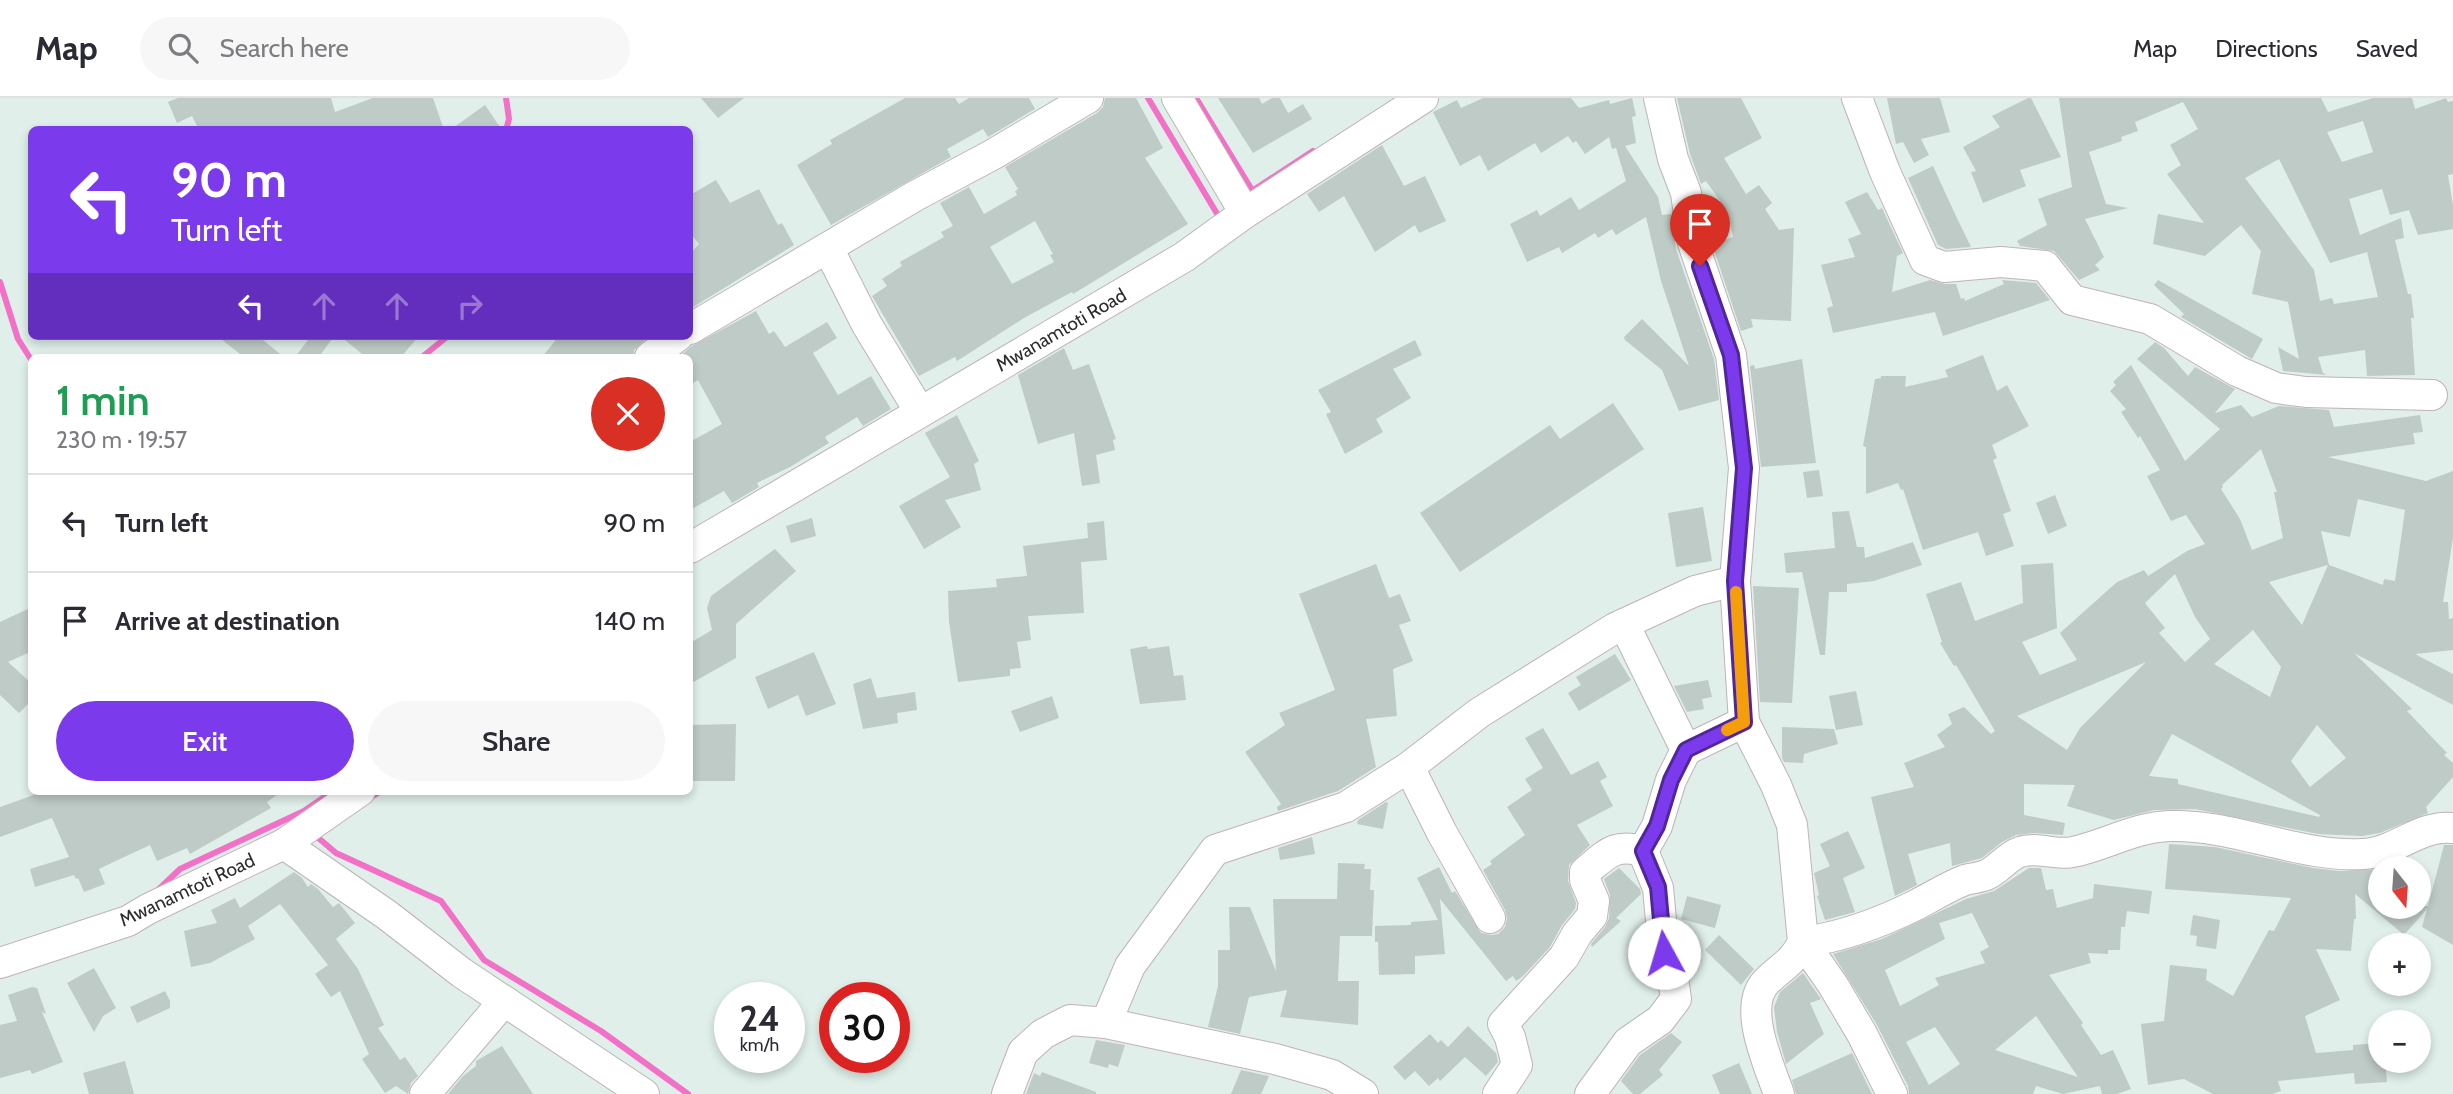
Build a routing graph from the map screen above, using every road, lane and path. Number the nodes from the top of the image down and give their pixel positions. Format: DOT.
graph roads {
  1 [pos="1088,98"];
  2 [pos="1423,98"];
  3 [pos="1659,98"];
  4 [pos="1857,98"];
  5 [pos="1180,99"];
  6 [pos="1245,213"];
  7 [pos="828,248"];
  8 [pos="693,327"];
  9 [pos="673,340"];
  10 [pos="654,354"];
  11 [pos="2432,395"];
  12 [pos="920,412"];
  13 [pos="693,546"];
  14 [pos="1735,581"];
  15 [pos="1624,624"];
  16 [pos="1744,722"];
  17 [pos="1686,750"];
  18 [pos="1409,767"];
  19 [pos="354,795"];
  20 [pos="2453,828"];
  21 [pos="284,844"];
  22 [pos="1643,851"];
  23 [pos="1490,918"];
  24 [pos="1803,942"];
  25 [pos="0,962"];
  26 [pos="504,1001"];
  27 [pos="1106,1023"];
  28 [pos="425,1094"];
  29 [pos="644,1094"];
  30 [pos="1007,1094"];
  31 [pos="1363,1094"];
  32 [pos="1498,1094"];
  33 [pos="1590,1094"];
  34 [pos="1779,1094"];
  35 [pos="1892,1094"];
  1 -- 7 [label="street"];
  2 -- 6 [label="street, Mwanamtoti Road"];
  3 -- 14 [label="street"];
  4 -- 11 [label="street"];
  5 -- 6 [label="street"];
  6 -- 12 [label="street, Mwanamtoti Road"];
  7 -- 8 [label="street"];
  7 -- 12 [label="street"];
  9 -- 10 [label="street"];
  12 -- 13 [label="street, Mwanamtoti Road"];
  14 -- 15 [label="street"];
  14 -- 16 [label="street"];
  15 -- 17 [label="street"];
  15 -- 18 [label="street"];
  16 -- 17 [label="street"];
  16 -- 24 [label="street"];
  17 -- 22 [label="street"];
  18 -- 23 [label="street"];
  18 -- 27 [label="street"];
  19 -- 21 [label="street, Mwanamtoti Road"];
  20 -- 24 [label="street"];
  21 -- 25 [label="street, Mwanamtoti Road"];
  21 -- 26 [label="street"];
  22 -- 32 [label="street"];
  22 -- 33 [label="street"];
  24 -- 34 [label="street"];
  24 -- 35 [label="street"];
  26 -- 28 [label="street"];
  26 -- 29 [label="street"];
  27 -- 30 [label="street"];
  27 -- 31 [label="street"];
}
